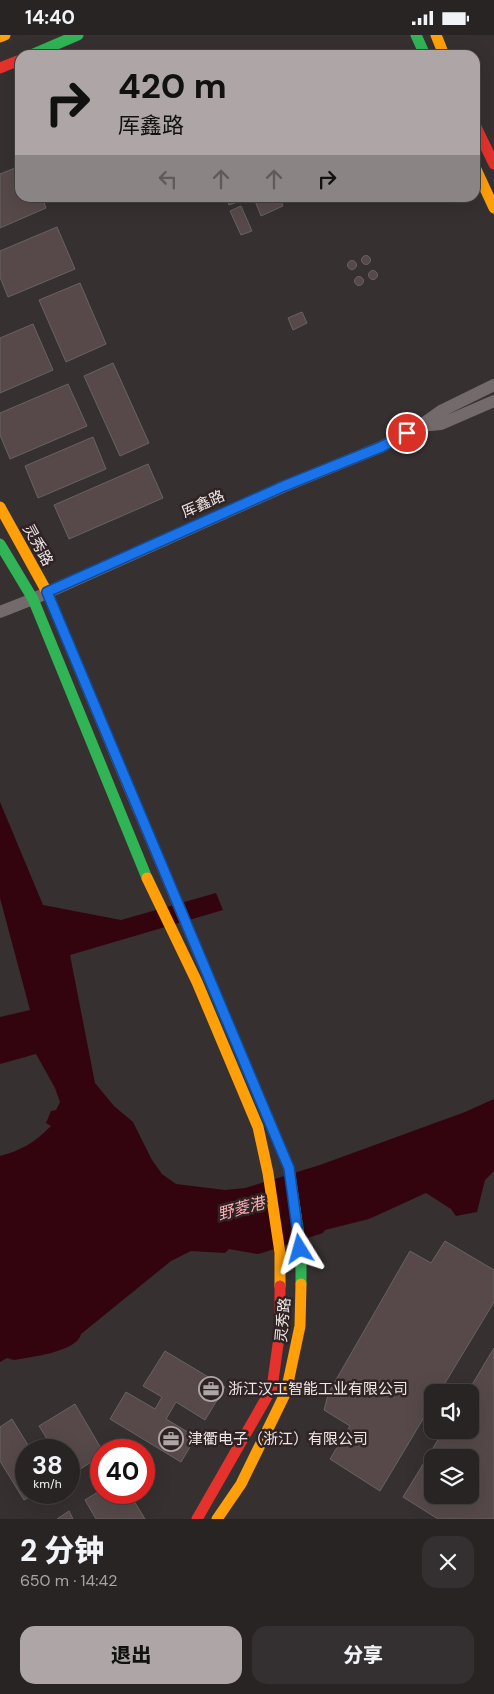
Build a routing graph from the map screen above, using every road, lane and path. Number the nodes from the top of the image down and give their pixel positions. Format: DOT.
graph roads {
  1 [pos="5,35"];
  2 [pos="78,35"];
  3 [pos="416,35"];
  4 [pos="436,35"];
  5 [pos="0,37"];
  6 [pos="43,50"];
  7 [pos="423,50"];
  8 [pos="442,50"];
  9 [pos="15,62"];
  10 [pos="0,68"];
  11 [pos="480,136"];
  12 [pos="494,165"];
  13 [pos="480,178"];
  14 [pos="494,208"];
  15 [pos="494,385"];
  16 [pos="494,401"];
  17 [pos="420,425"];
  18 [pos="0,507"];
  19 [pos="0,544"];
  20 [pos="47,592"];
  21 [pos="33,599"];
  22 [pos="0,612"];
  23 [pos="197,1519"];
  24 [pos="217,1519"];
  1 -- 5 [label="street"];
  2 -- 6 [label="street"];
  3 -- 7 [label="street"];
  4 -- 8 [label="street"];
  9 -- 10 [label="street"];
  11 -- 12 [label="street"];
  13 -- 14 [label="street"];
  15 -- 17 [label="street, 厍鑫路"];
  16 -- 17 [label="street, 厍鑫路"];
  17 -- 20 [label="street, 厍鑫路"];
  18 -- 20 [label="street, 灵秀路"];
  19 -- 21 [label="street, 灵秀路"];
  20 -- 21 [label="street, 厍鑫路"];
  20 -- 24 [label="street, 灵秀路"];
  21 -- 22 [label="street, 厍鑫路"];
  21 -- 23 [label="street, 灵秀路"];
}
